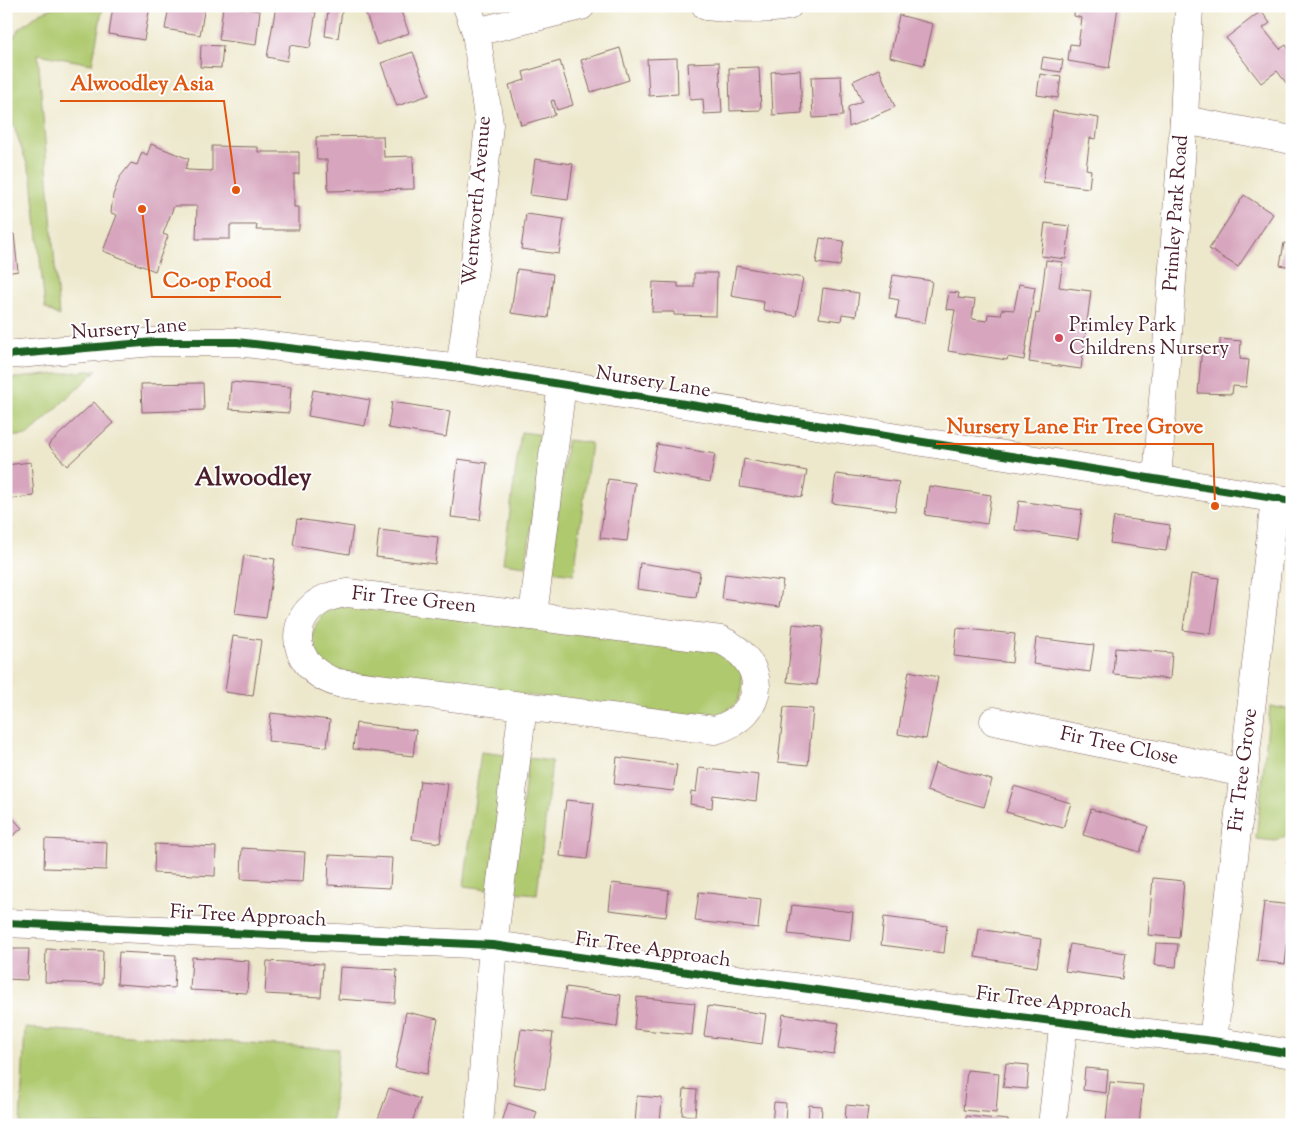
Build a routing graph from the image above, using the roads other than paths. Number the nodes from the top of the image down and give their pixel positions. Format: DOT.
graph roads {
  1 [pos="467,6"];
  2 [pos="581,6"];
  3 [pos="706,6"];
  4 [pos="788,6"];
  5 [pos="1190,6"];
  6 [pos="476,32"];
  7 [pos="1184,120"];
  8 [pos="1292,140"];
  9 [pos="6,355"];
  10 [pos="460,368"];
  11 [pos="562,384"];
  12 [pos="1157,480"];
  13 [pos="1283,500"];
  14 [pos="534,615"];
  15 [pos="523,706"];
  16 [pos="994,720"];
  17 [pos="1244,773"];
  18 [pos="6,922"];
  19 [pos="493,945"];
  20 [pos="1064,1020"];
  21 [pos="1212,1040"];
  22 [pos="1292,1054"];
  23 [pos="479,1125"];
  24 [pos="1052,1125"];
  1 -- 6 [label="street, Wentworth Avenue"];
  2 -- 6 [label="street"];
  3 -- 4 [label="street"];
  5 -- 7 [label="street, Primley Park Road"];
  6 -- 10 [label="street, Wentworth Avenue"];
  7 -- 8 [label="street"];
  7 -- 12 [label="street, Primley Park Road"];
  9 -- 10 [label="street, Nursery Lane"];
  10 -- 11 [label="street, Nursery Lane"];
  11 -- 12 [label="street, Nursery Lane"];
  11 -- 14 [label="street"];
  12 -- 13 [label="street, Nursery Lane"];
  13 -- 17 [label="street, Fir Tree Grove"];
  14 -- 15 [label="street, Fir Tree Green"];
  14 -- 15 [label="street, Fir Tree Green"];
  15 -- 19 [label="street"];
  16 -- 17 [label="street, Fir Tree Close"];
  17 -- 21 [label="street, Fir Tree Grove"];
  18 -- 19 [label="street, Fir Tree Approach"];
  19 -- 20 [label="street, Fir Tree Approach"];
  19 -- 23 [label="street"];
  20 -- 21 [label="street, Fir Tree Approach"];
  20 -- 24 [label="street"];
  21 -- 22 [label="street, Fir Tree Approach"];
}
